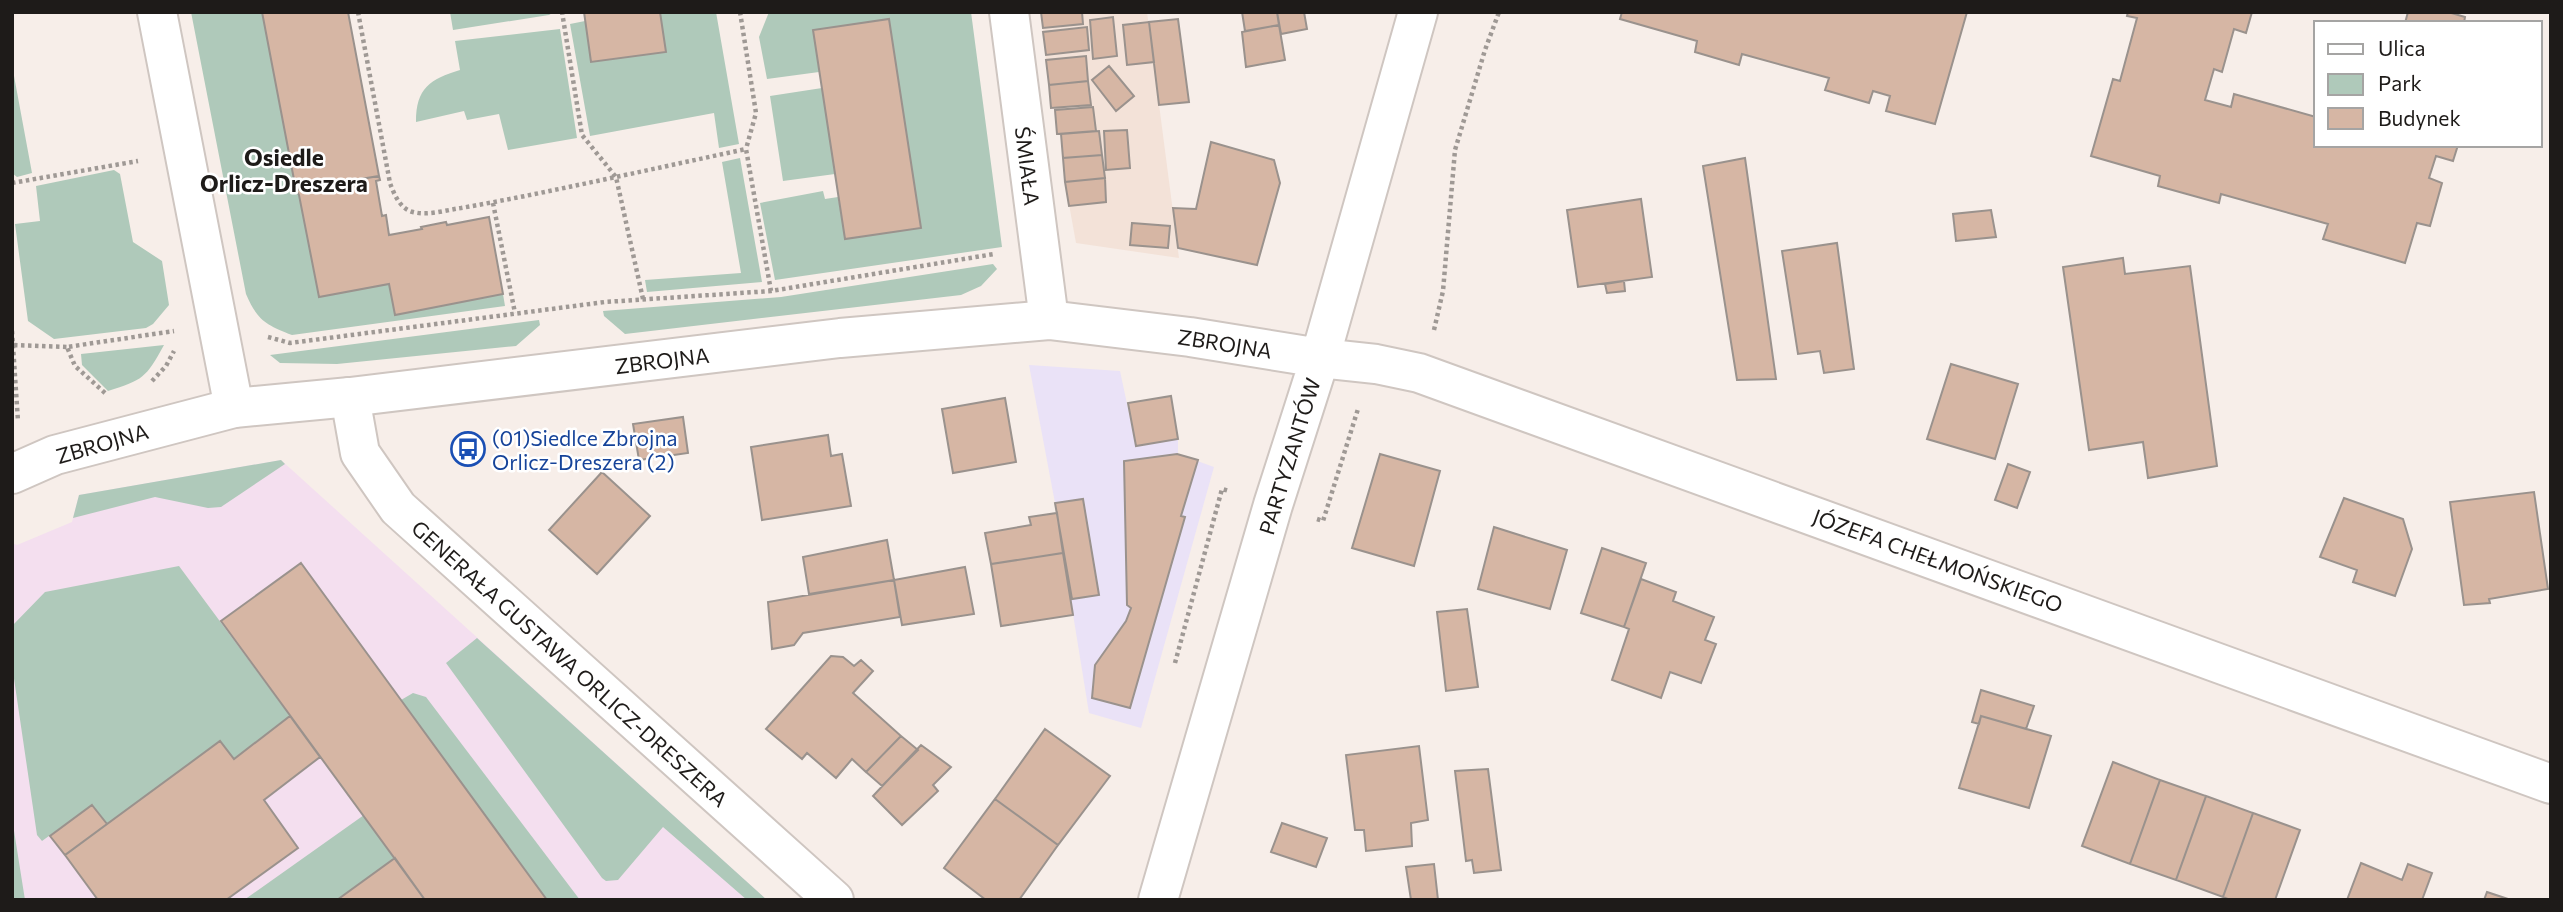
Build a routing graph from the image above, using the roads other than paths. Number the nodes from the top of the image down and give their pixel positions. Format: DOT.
graph roads {
  1 [pos="157,12"];
  2 [pos="1009,12"];
  3 [pos="1418,12"];
  4 [pos="1049,320"];
  5 [pos="1320,358"];
  6 [pos="350,397"];
  7 [pos="234,408"];
  8 [pos="12,474"];
  9 [pos="2551,784"];
  10 [pos="834,900"];
  11 [pos="1158,900"];
  1 -- 7 [label="street"];
  2 -- 4 [label="street, ŚMIAŁA"];
  3 -- 5 [label="street, PARTYZANTÓW"];
  4 -- 5 [label="street, ZBROJNA"];
  4 -- 6 [label="street, ZBROJNA"];
  5 -- 9 [label="street, JÓZEFA CHEŁMOŃSKIEGO"];
  5 -- 11 [label="street, PARTYZANTÓW"];
  6 -- 7 [label="street, ZBROJNA"];
  6 -- 10 [label="street, GENERAŁA GUSTAWA ORLICZ-DRESZERA"];
  7 -- 8 [label="street, ZBROJNA"];
}
